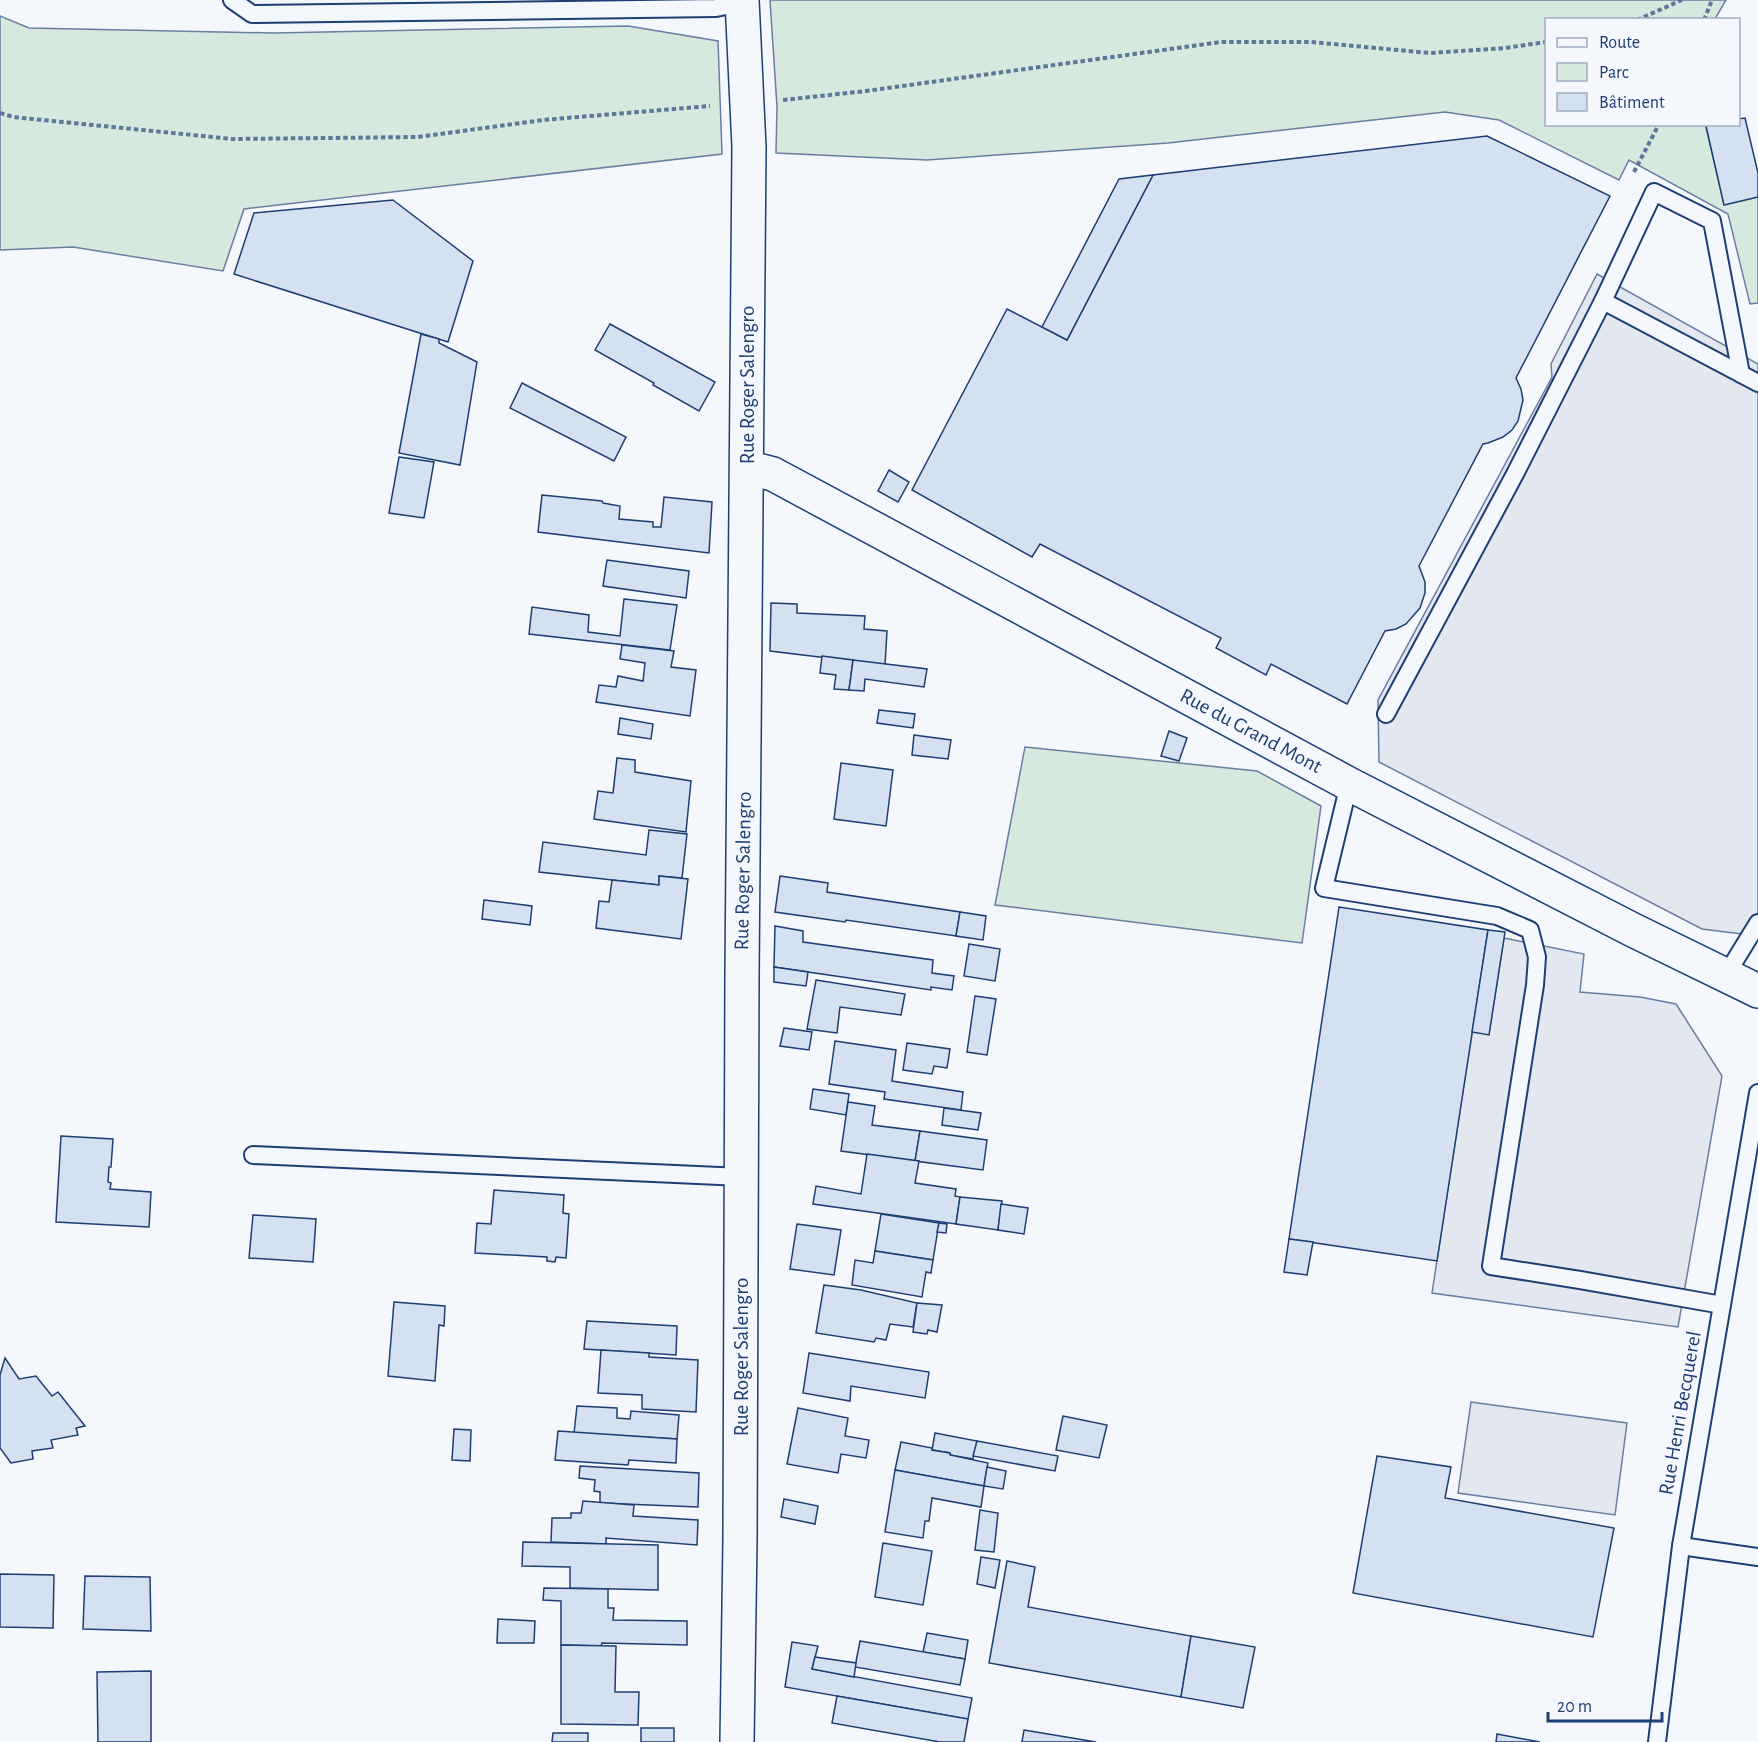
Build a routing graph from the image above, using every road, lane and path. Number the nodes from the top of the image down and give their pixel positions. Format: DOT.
graph roads {
  1 [pos="232,0"];
  2 [pos="1683,0"];
  3 [pos="1712,0"];
  4 [pos="742,1"];
  5 [pos="1642,18"];
  6 [pos="1705,18"];
  7 [pos="1545,42"];
  8 [pos="746,104"];
  9 [pos="0,113"];
  10 [pos="1603,301"];
  11 [pos="1741,374"];
  12 [pos="1758,382"];
  13 [pos="747,467"];
  14 [pos="1386,714"];
  15 [pos="1349,784"];
  16 [pos="1758,923"];
  17 [pos="1725,975"];
  18 [pos="1758,991"];
  19 [pos="1758,1093"];
  20 [pos="253,1155"];
  21 [pos="742,1178"];
  22 [pos="1722,1305"];
  23 [pos="1681,1546"];
  24 [pos="1758,1557"];
  25 [pos="737,1742"];
  26 [pos="1657,1742"];
  1 -- 4 [label="lane"];
  2 -- 5 [label="path"];
  3 -- 6 [label="path"];
  4 -- 8 [label="street, Rue Roger Salengro"];
  7 -- 8 [label="path"];
  8 -- 9 [label="path"];
  8 -- 13 [label="street, Rue Roger Salengro"];
  10 -- 11 [label="lane"];
  10 -- 11 [label="lane"];
  10 -- 14 [label="lane"];
  11 -- 12 [label="lane"];
  13 -- 15 [label="street, Rue du Grand Mont"];
  13 -- 21 [label="street, Rue Roger Salengro"];
  15 -- 17 [label="street, Rue du Grand Mont"];
  15 -- 22 [label="lane"];
  16 -- 17 [label="lane"];
  17 -- 18 [label="street, Rue du Grand Mont"];
  19 -- 22 [label="lane, Rue Henri Becquerel"];
  20 -- 21 [label="lane"];
  21 -- 25 [label="street, Rue Roger Salengro"];
  22 -- 23 [label="lane, Rue Henri Becquerel"];
  23 -- 24 [label="lane"];
  23 -- 26 [label="lane, Rue Henri Becquerel"];
}
